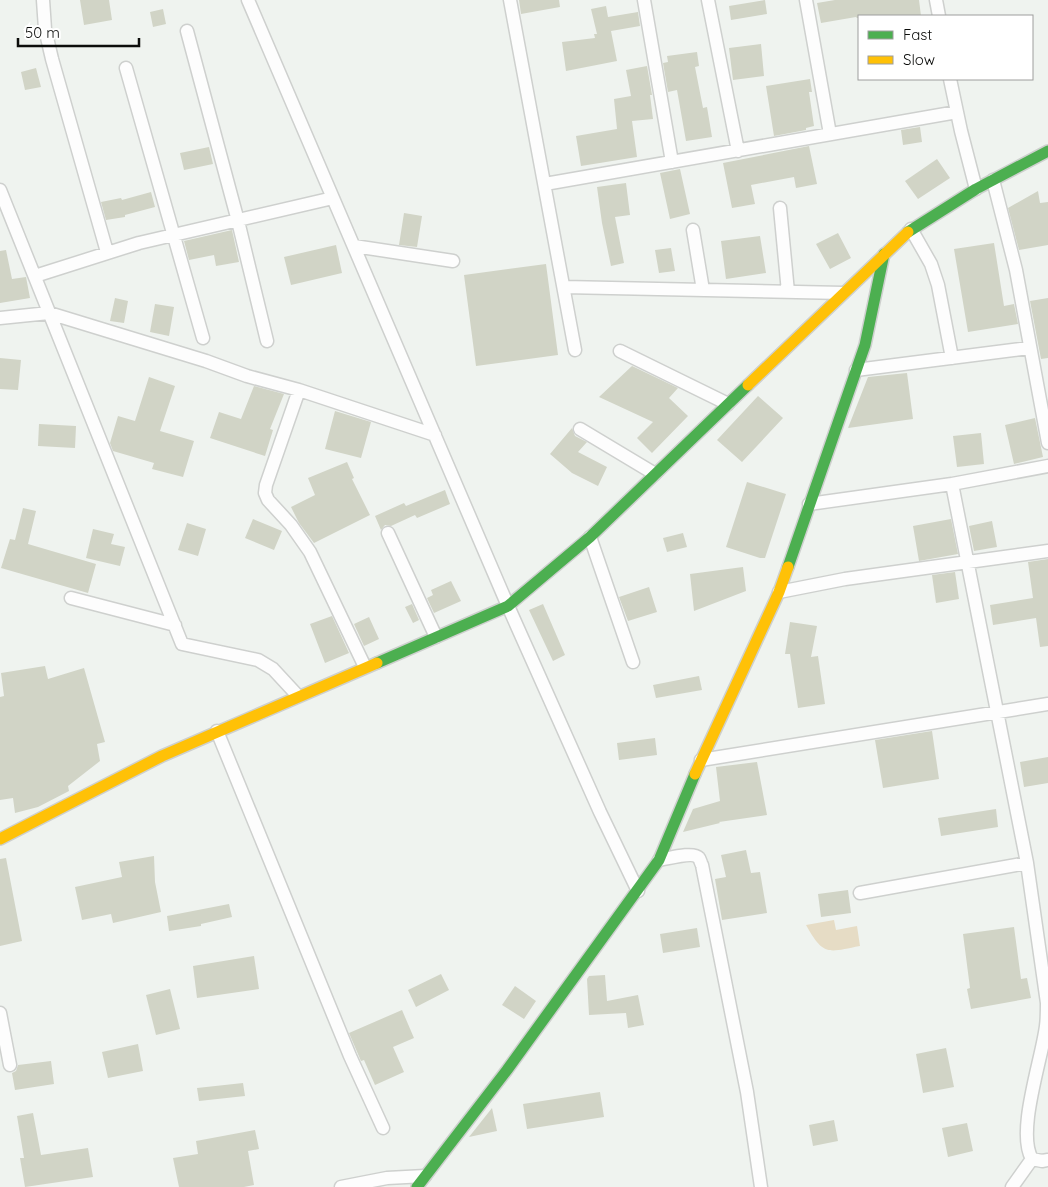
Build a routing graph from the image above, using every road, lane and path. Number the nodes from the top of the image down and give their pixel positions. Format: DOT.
graph roads {
  1 [pos="42,0"];
  2 [pos="248,0"];
  3 [pos="510,0"];
  4 [pos="644,0"];
  5 [pos="708,0"];
  6 [pos="806,0"];
  7 [pos="936,0"];
  8 [pos="939,15"];
  9 [pos="187,31"];
  10 [pos="126,68"];
  11 [pos="950,80"];
  12 [pos="957,112"];
  13 [pos="830,134"];
  14 [pos="738,151"];
  15 [pos="1048,151"];
  16 [pos="672,162"];
  17 [pos="993,180"];
  18 [pos="545,184"];
  19 [pos="976,189"];
  20 [pos="0,190"];
  21 [pos="333,198"];
  22 [pos="780,208"];
  23 [pos="238,221"];
  24 [pos="911,229"];
  25 [pos="694,230"];
  26 [pos="174,234"];
  27 [pos="354,246"];
  28 [pos="107,252"];
  29 [pos="884,254"];
  30 [pos="453,261"];
  31 [pos="35,276"];
  32 [pos="564,287"];
  33 [pos="703,290"];
  34 [pos="788,292"];
  35 [pos="843,293"];
  36 [pos="49,314"];
  37 [pos="0,318"];
  38 [pos="203,338"];
  39 [pos="267,341"];
  40 [pos="1029,348"];
  41 [pos="575,350"];
  42 [pos="620,351"];
  43 [pos="952,358"];
  44 [pos="856,370"];
  45 [pos="299,390"];
  46 [pos="728,404"];
  47 [pos="580,429"];
  48 [pos="435,435"];
  49 [pos="1048,443"];
  50 [pos="1048,466"];
  51 [pos="655,474"];
  52 [pos="952,484"];
  53 [pos="809,504"];
  54 [pos="388,534"];
  55 [pos="590,537"];
  56 [pos="1048,551"];
  57 [pos="968,562"];
  58 [pos="778,592"];
  59 [pos="71,598"];
  60 [pos="508,606"];
  61 [pos="175,625"];
  62 [pos="436,637"];
  63 [pos="633,662"];
  64 [pos="365,668"];
  65 [pos="298,696"];
  66 [pos="1048,704"];
  67 [pos="996,712"];
  68 [pos="217,731"];
  69 [pos="701,760"];
  70 [pos="0,839"];
  71 [pos="659,860"];
  72 [pos="1027,863"];
  73 [pos="638,891"];
  74 [pos="860,893"];
  75 [pos="0,1013"];
  76 [pos="10,1064"];
  77 [pos="383,1128"];
  78 [pos="1032,1159"];
  79 [pos="1048,1160"];
  80 [pos="425,1176"];
  81 [pos="341,1187"];
  82 [pos="417,1187"];
  83 [pos="761,1187"];
  84 [pos="1012,1187"];
  1 -- 28 [label="street"];
  2 -- 21 [label="street"];
  3 -- 18 [label="street"];
  4 -- 16 [label="street"];
  5 -- 14 [label="street"];
  6 -- 13 [label="street"];
  7 -- 8 [label="street"];
  9 -- 23 [label="street"];
  10 -- 26 [label="street"];
  11 -- 12 [label="street"];
  12 -- 13 [label="street"];
  12 -- 19 [label="street"];
  13 -- 14 [label="street"];
  14 -- 16 [label="street"];
  15 -- 17 [label="street"];
  16 -- 18 [label="street"];
  17 -- 19 [label="street"];
  17 -- 40 [label="street"];
  18 -- 32 [label="street"];
  19 -- 24 [label="street"];
  20 -- 31 [label="street"];
  21 -- 23 [label="street"];
  21 -- 27 [label="street"];
  22 -- 34 [label="street"];
  23 -- 26 [label="street"];
  23 -- 39 [label="street"];
  24 -- 29 [label="street"];
  24 -- 43 [label="street"];
  25 -- 33 [label="street"];
  26 -- 28 [label="street"];
  26 -- 38 [label="street"];
  27 -- 30 [label="street"];
  27 -- 48 [label="street"];
  28 -- 31 [label="street"];
  29 -- 35 [label="street"];
  29 -- 44 [label="street"];
  31 -- 36 [label="street"];
  32 -- 33 [label="street"];
  32 -- 41 [label="street"];
  33 -- 34 [label="street"];
  34 -- 35 [label="street"];
  35 -- 46 [label="street"];
  36 -- 37 [label="street"];
  36 -- 45 [label="street"];
  36 -- 61 [label="street"];
  40 -- 43 [label="street"];
  40 -- 49 [label="street"];
  42 -- 46 [label="street"];
  43 -- 44 [label="street"];
  44 -- 53 [label="street"];
  45 -- 48 [label="street"];
  45 -- 64 [label="street"];
  46 -- 51 [label="street"];
  47 -- 51 [label="street"];
  48 -- 60 [label="street"];
  50 -- 52 [label="street"];
  51 -- 55 [label="street"];
  52 -- 53 [label="street"];
  52 -- 57 [label="street"];
  53 -- 58 [label="street"];
  54 -- 62 [label="street"];
  55 -- 60 [label="street"];
  55 -- 63 [label="street"];
  56 -- 57 [label="street"];
  57 -- 58 [label="street"];
  57 -- 67 [label="street"];
  58 -- 69 [label="street"];
  59 -- 61 [label="street"];
  60 -- 62 [label="street"];
  60 -- 73 [label="street"];
  61 -- 65 [label="street"];
  62 -- 64 [label="street"];
  64 -- 65 [label="street"];
  65 -- 68 [label="street"];
  66 -- 67 [label="street"];
  67 -- 69 [label="street"];
  67 -- 72 [label="street"];
  68 -- 70 [label="street"];
  68 -- 77 [label="street"];
  69 -- 71 [label="street"];
  71 -- 73 [label="street"];
  71 -- 83 [label="street"];
  72 -- 74 [label="street"];
  72 -- 78 [label="street"];
  73 -- 80 [label="street"];
  75 -- 76 [label="street"];
  78 -- 79 [label="street"];
  78 -- 84 [label="street"];
  80 -- 81 [label="street"];
  80 -- 82 [label="street"];
}
